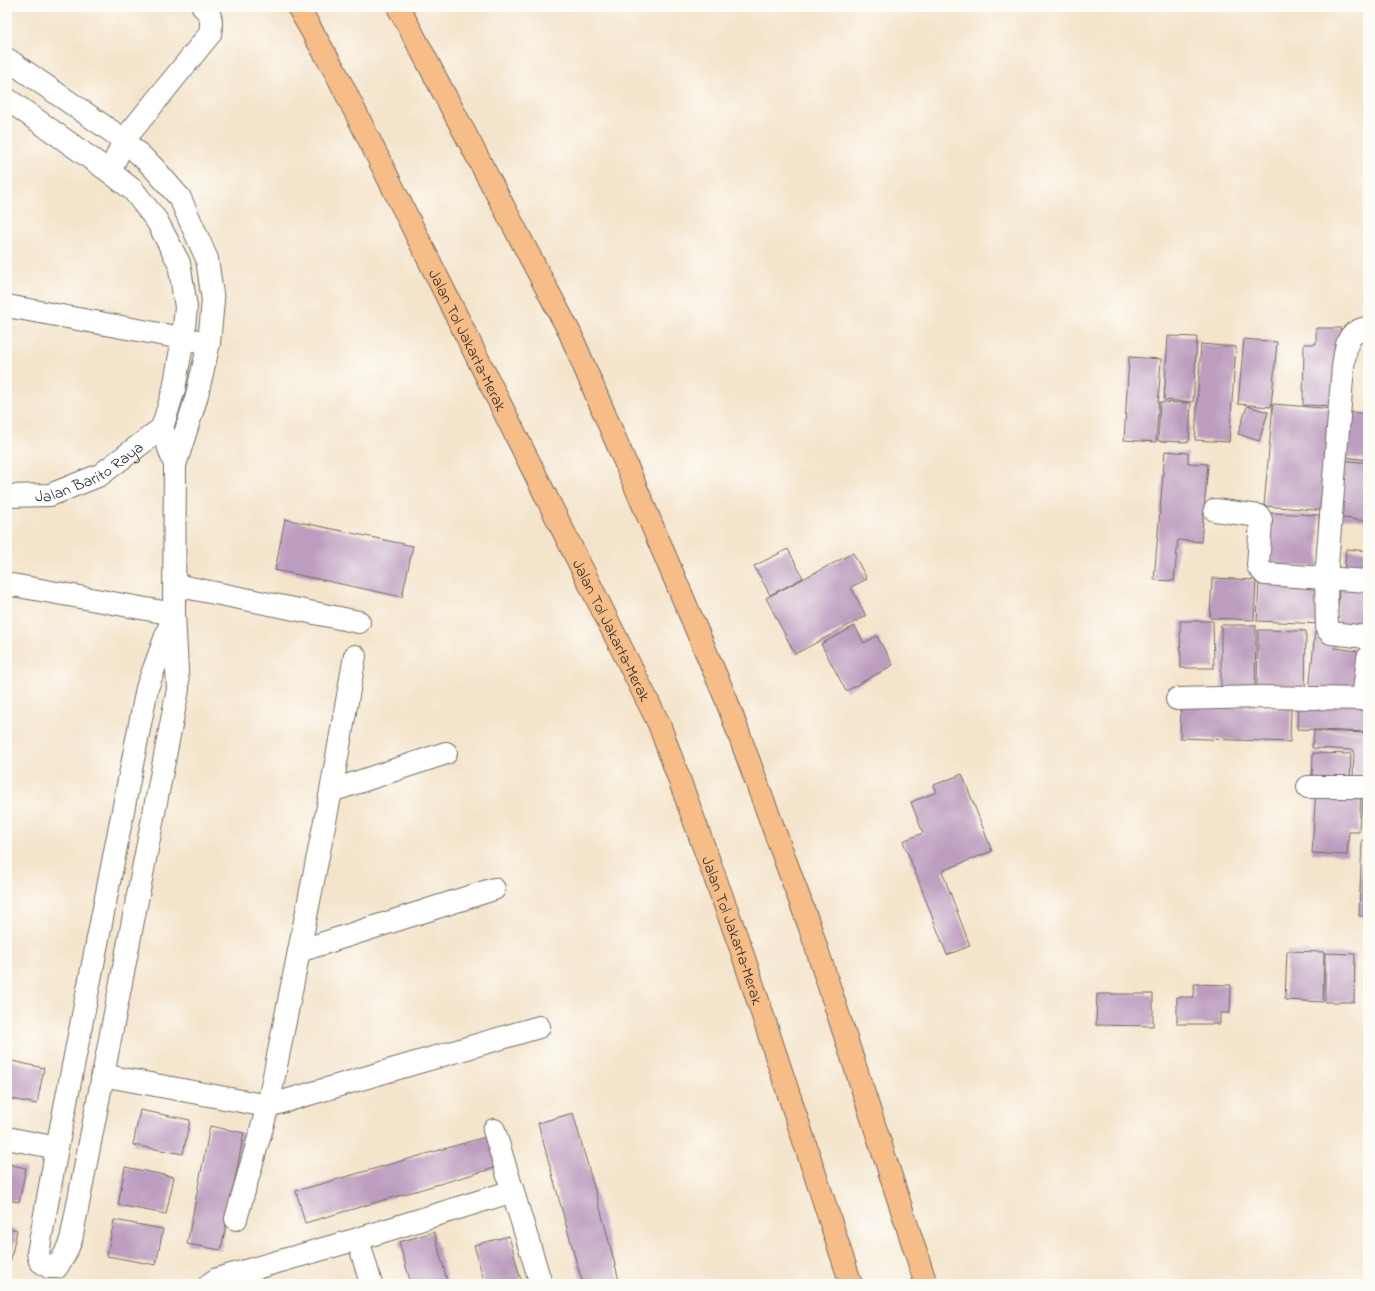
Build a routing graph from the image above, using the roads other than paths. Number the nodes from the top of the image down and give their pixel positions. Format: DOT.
graph roads {
  1 [pos="203,7"];
  2 [pos="298,7"];
  3 [pos="398,7"];
  4 [pos="7,59"];
  5 [pos="7,99"];
  6 [pos="124,140"];
  7 [pos="110,172"];
  8 [pos="7,306"];
  9 [pos="1368,328"];
  10 [pos="183,338"];
  11 [pos="209,343"];
  12 [pos="162,428"];
  13 [pos="175,469"];
  14 [pos="7,496"];
  15 [pos="1215,510"];
  16 [pos="1326,578"];
  17 [pos="1368,581"];
  18 [pos="7,584"];
  19 [pos="175,585"];
  20 [pos="174,614"];
  21 [pos="359,622"];
  22 [pos="1368,640"];
  23 [pos="355,656"];
  24 [pos="1368,658"];
  25 [pos="1177,700"];
  26 [pos="1365,700"];
  27 [pos="446,753"];
  28 [pos="1308,786"];
  29 [pos="1368,787"];
  30 [pos="331,791"];
  31 [pos="115,850"];
  32 [pos="145,854"];
  33 [pos="494,889"];
  34 [pos="299,951"];
  35 [pos="539,1026"];
  36 [pos="102,1075"];
  37 [pos="268,1106"];
  38 [pos="494,1130"];
  39 [pos="7,1138"];
  40 [pos="57,1148"];
  41 [pos="513,1191"];
  42 [pos="236,1219"];
  43 [pos="358,1239"];
  44 [pos="210,1284"];
  45 [pos="371,1284"];
  46 [pos="540,1284"];
  47 [pos="851,1284"];
  48 [pos="926,1284"];
  1 -- 6 [label="street"];
  2 -- 47 [label="highway, Jalan Tol Jakarta–Merak"];
  3 -- 48 [label="highway"];
  4 -- 6 [label="street"];
  5 -- 7 [label="street"];
  6 -- 7 [label="street"];
  6 -- 11 [label="street"];
  7 -- 10 [label="street"];
  8 -- 10 [label="street"];
  9 -- 16 [label="street"];
  10 -- 11 [label="street"];
  10 -- 12 [label="street"];
  11 -- 13 [label="street"];
  12 -- 13 [label="street"];
  12 -- 14 [label="street, Jalan Barito Raya"];
  13 -- 19 [label="street"];
  15 -- 16 [label="street"];
  16 -- 17 [label="street"];
  16 -- 22 [label="street"];
  18 -- 20 [label="street"];
  19 -- 20 [label="street"];
  19 -- 21 [label="street"];
  20 -- 31 [label="street"];
  20 -- 32 [label="street"];
  23 -- 30 [label="street"];
  24 -- 26 [label="street"];
  25 -- 26 [label="street"];
  27 -- 30 [label="street"];
  28 -- 29 [label="street"];
  30 -- 34 [label="street"];
  31 -- 32 [label="street"];
  31 -- 40 [label="street"];
  32 -- 36 [label="street"];
  33 -- 34 [label="street"];
  34 -- 37 [label="street"];
  35 -- 37 [label="street"];
  36 -- 37 [label="street"];
  36 -- 40 [label="street"];
  37 -- 42 [label="street"];
  38 -- 41 [label="street"];
  39 -- 40 [label="street"];
  41 -- 43 [label="street"];
  41 -- 46 [label="street"];
  43 -- 44 [label="street"];
  43 -- 45 [label="street"];
}
